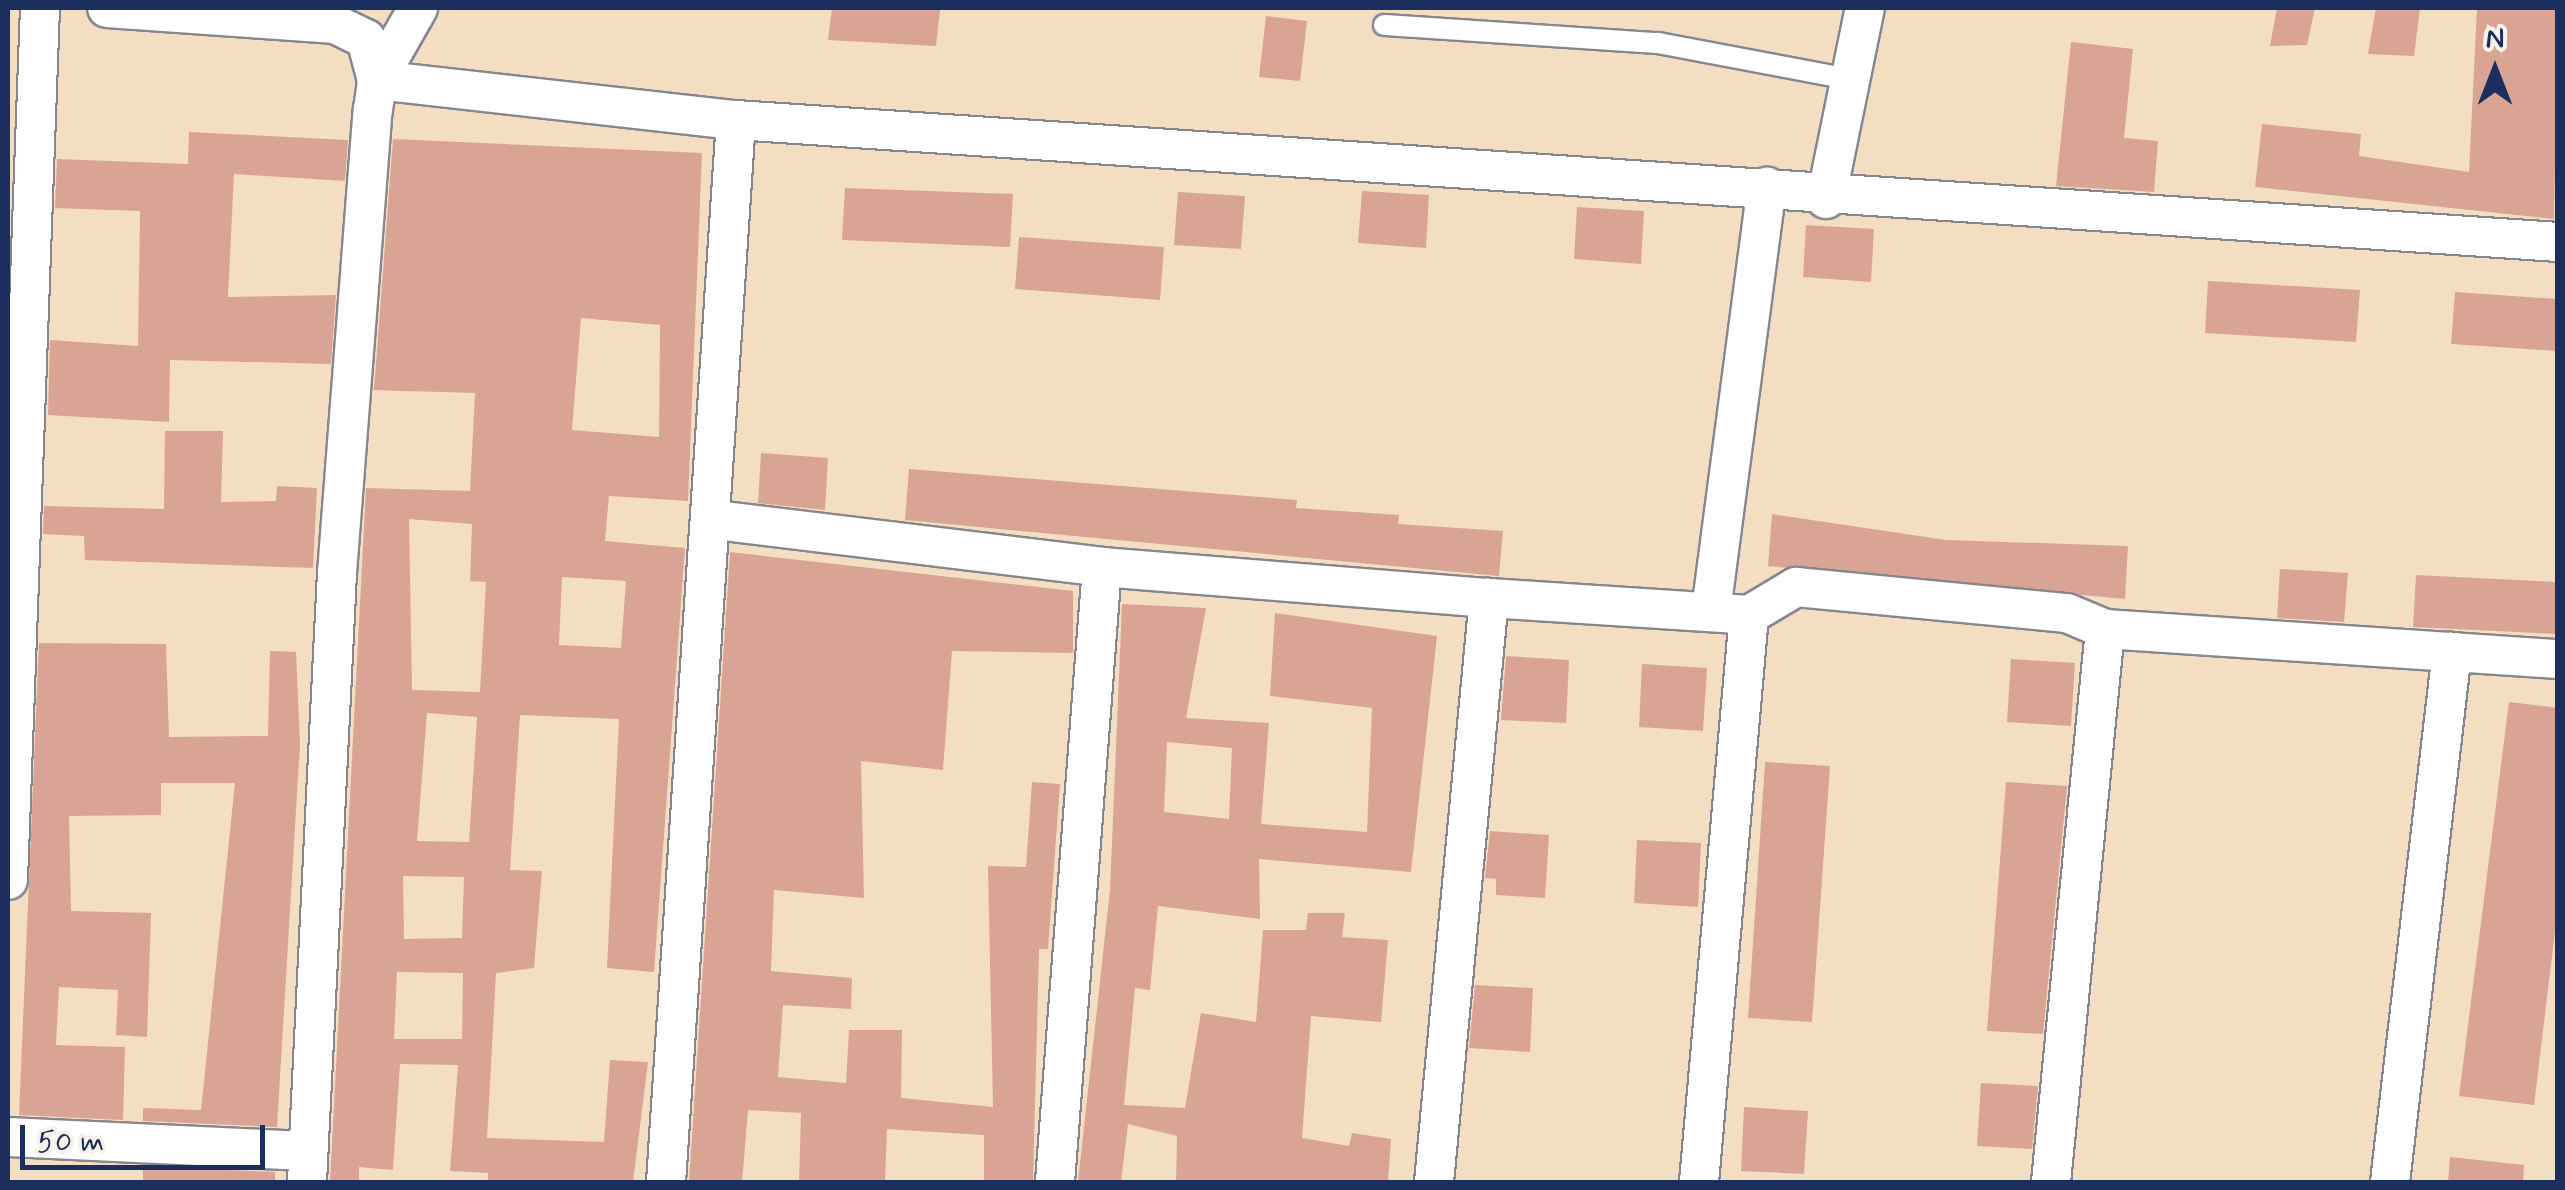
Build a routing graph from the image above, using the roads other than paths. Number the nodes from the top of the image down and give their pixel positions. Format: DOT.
graph roads {
  1 [pos="40,8"];
  2 [pos="107,8"];
  3 [pos="418,8"];
  4 [pos="1865,8"];
  5 [pos="1384,26"];
  6 [pos="1848,78"];
  7 [pos="377,80"];
  8 [pos="736,120"];
  9 [pos="1766,186"];
  10 [pos="1826,198"];
  11 [pos="2558,242"];
  12 [pos="715,520"];
  13 [pos="1102,566"];
  14 [pos="1489,598"];
  15 [pos="1711,611"];
  16 [pos="1748,615"];
  17 [pos="2105,629"];
  18 [pos="2452,652"];
  19 [pos="2558,660"];
  20 [pos="8,880"];
  21 [pos="8,1137"];
  22 [pos="307,1166"];
  23 [pos="666,1182"];
  24 [pos="1055,1182"];
  25 [pos="1434,1182"];
  26 [pos="1699,1182"];
  27 [pos="2051,1182"];
  28 [pos="2390,1182"];
  1 -- 20 [label="street"];
  2 -- 7 [label="street"];
  3 -- 7 [label="street"];
  4 -- 6 [label="street"];
  5 -- 6 [label="lane"];
  6 -- 10 [label="street"];
  7 -- 8 [label="street"];
  7 -- 22 [label="street"];
  8 -- 9 [label="street"];
  8 -- 12 [label="street"];
  9 -- 10 [label="street"];
  9 -- 15 [label="street"];
  10 -- 11 [label="street"];
  12 -- 13 [label="street"];
  12 -- 23 [label="street"];
  13 -- 14 [label="street"];
  13 -- 24 [label="street"];
  14 -- 15 [label="street"];
  14 -- 25 [label="street"];
  15 -- 16 [label="street"];
  16 -- 17 [label="street"];
  16 -- 26 [label="street"];
  17 -- 18 [label="street"];
  17 -- 27 [label="street"];
  18 -- 19 [label="street"];
  18 -- 28 [label="street"];
  21 -- 22 [label="street"];
}
